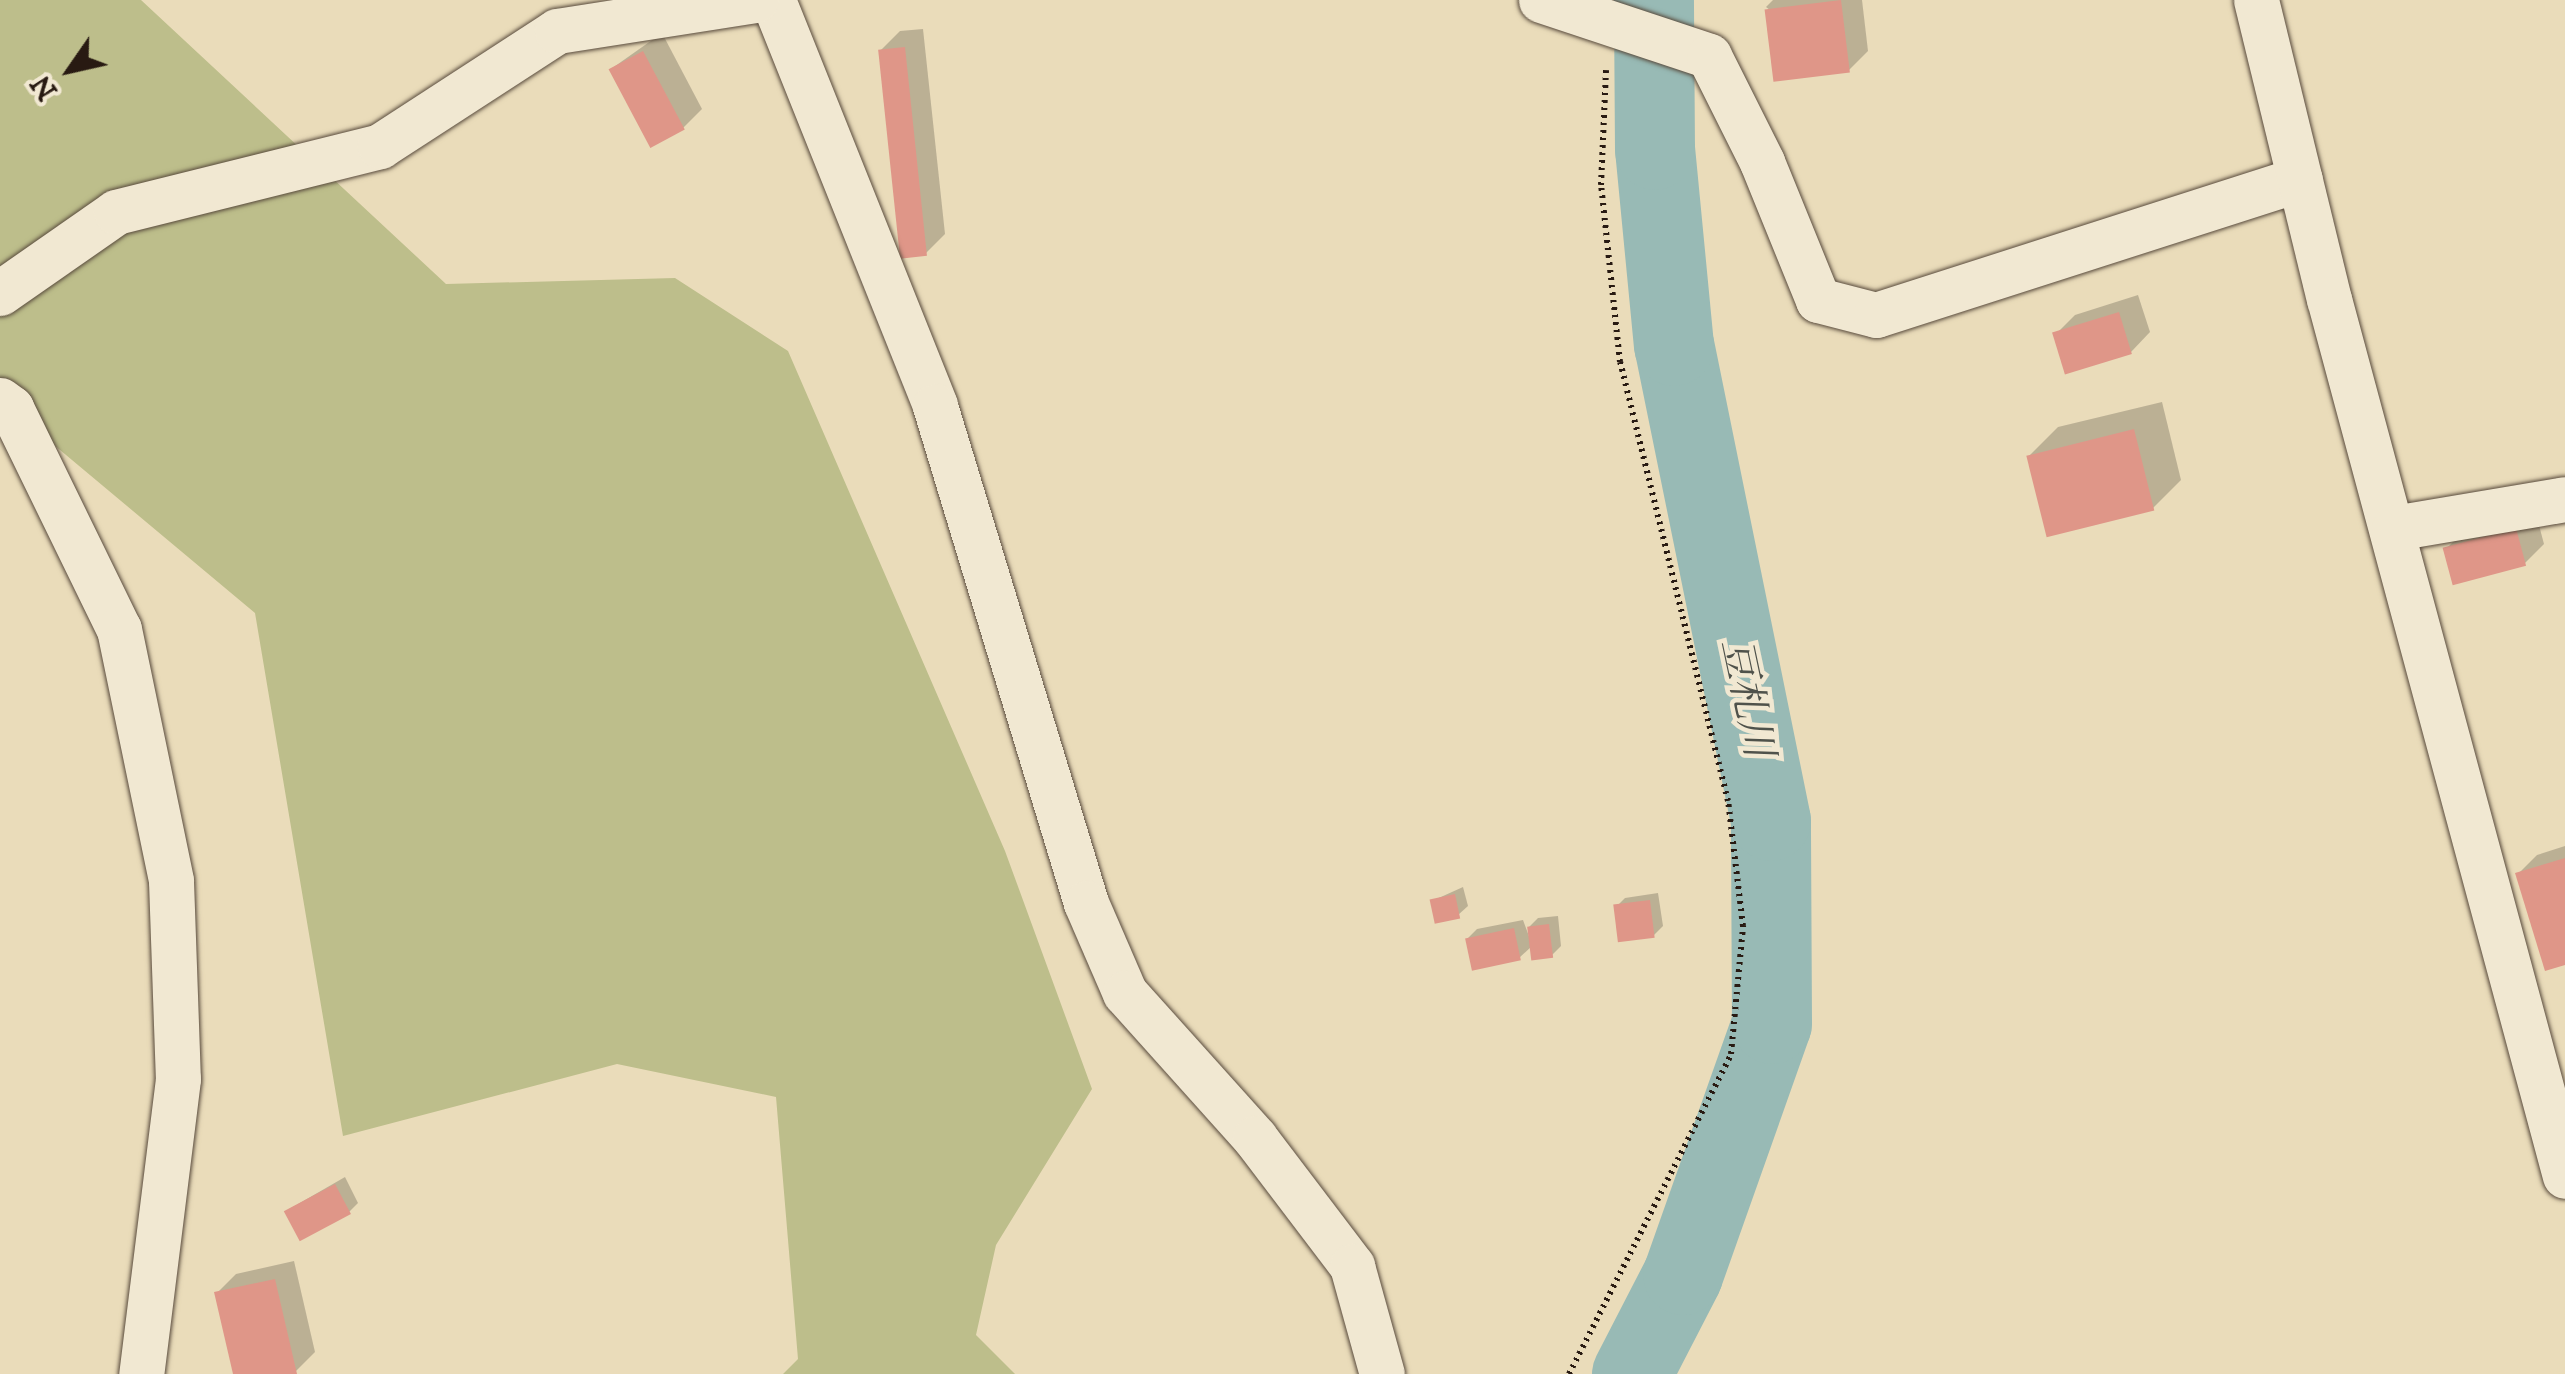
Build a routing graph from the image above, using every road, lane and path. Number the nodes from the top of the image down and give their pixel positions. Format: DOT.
graph roads {
  1 [pos="756,0"];
  2 [pos="773,0"];
  3 [pos="1541,0"];
  4 [pos="2256,0"];
  5 [pos="1608,27"];
  6 [pos="2300,179"];
  7 [pos="0,293"];
  8 [pos="0,400"];
  9 [pos="2565,499"];
  10 [pos="2394,528"];
  11 [pos="2565,1176"];
  12 [pos="141,1374"];
  13 [pos="1382,1374"];
  14 [pos="1569,1374"];
  1 -- 7 [label="street"];
  2 -- 13 [label="street"];
  3 -- 5 [label="street"];
  4 -- 6 [label="street"];
  5 -- 6 [label="street"];
  5 -- 14 [label="path"];
  6 -- 10 [label="street"];
  8 -- 12 [label="street"];
  9 -- 10 [label="street"];
  10 -- 11 [label="street"];
}
